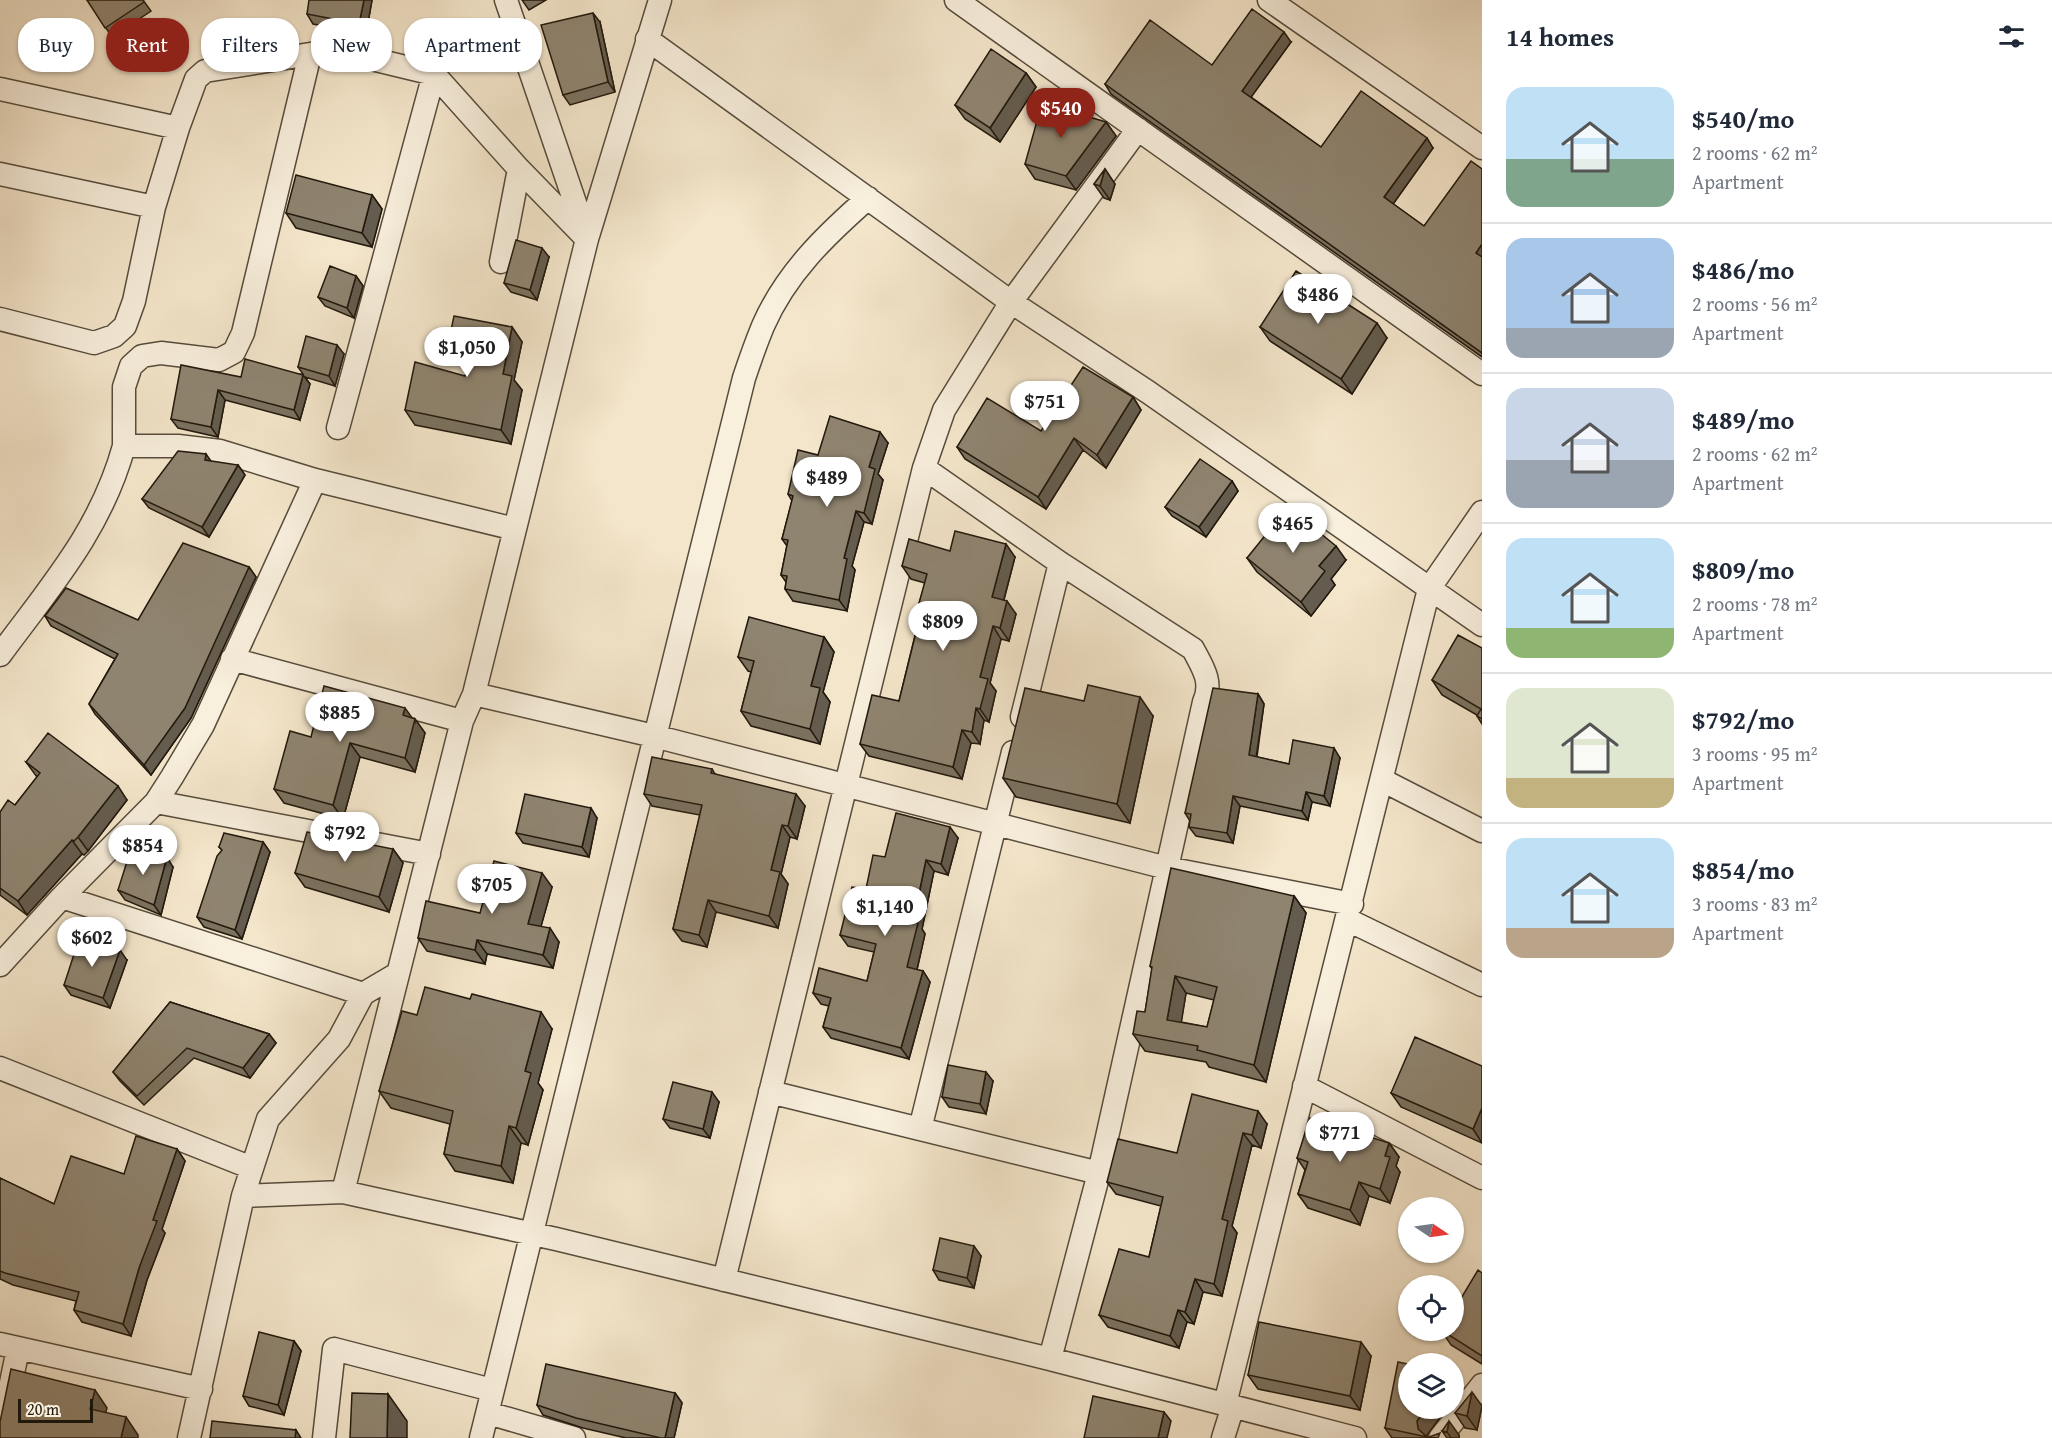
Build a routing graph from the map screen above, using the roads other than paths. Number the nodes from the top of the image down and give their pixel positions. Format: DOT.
graph roads {
  1 [pos="506,0"];
  2 [pos="660,0"];
  3 [pos="956,0"];
  4 [pos="1269,0"];
  5 [pos="647,39"];
  6 [pos="310,54"];
  7 [pos="434,74"];
  8 [pos="0,89"];
  9 [pos="177,128"];
  10 [pos="1138,129"];
  11 [pos="1482,148"];
  12 [pos="519,169"];
  13 [pos="0,174"];
  14 [pos="868,198"];
  15 [pos="154,207"];
  16 [pos="587,239"];
  17 [pos="501,262"];
  18 [pos="1011,302"];
  19 [pos="0,319"];
  20 [pos="1482,374"];
  21 [pos="338,428"];
  22 [pos="124,446"];
  23 [pos="924,468"];
  24 [pos="315,480"];
  25 [pos="1482,512"];
  26 [pos="515,530"];
  27 [pos="1060,563"];
  28 [pos="1429,589"];
  29 [pos="1482,625"];
  30 [pos="0,655"];
  31 [pos="232,659"];
  32 [pos="474,694"];
  33 [pos="462,721"];
  34 [pos="654,736"];
  35 [pos="1382,780"];
  36 [pos="846,786"];
  37 [pos="156,802"];
  38 [pos="996,824"];
  39 [pos="1482,831"];
  40 [pos="429,854"];
  41 [pos="1167,868"];
  42 [pos="62,897"];
  43 [pos="1350,912"];
  44 [pos="0,965"];
  45 [pos="398,974"];
  46 [pos="1482,985"];
  47 [pos="363,994"];
  48 [pos="0,1068"];
  49 [pos="1304,1086"];
  50 [pos="770,1092"];
  51 [pos="920,1129"];
  52 [pos="252,1168"];
  53 [pos="1099,1173"];
  54 [pos="1482,1178"];
  55 [pos="343,1192"];
  56 [pos="243,1196"];
  57 [pos="531,1234"];
  58 [pos="724,1280"];
  59 [pos="9,1347"];
  60 [pos="1050,1359"];
  61 [pos="1482,1385"];
  62 [pos="201,1389"];
  63 [pos="492,1390"];
  64 [pos="1229,1405"];
  65 [pos="488,1413"];
  66 [pos="0,1436"];
  67 [pos="189,1438"];
  68 [pos="324,1438"];
  69 [pos="481,1438"];
  70 [pos="574,1438"];
  71 [pos="1223,1438"];
  72 [pos="1355,1438"];
  73 [pos="1440,1438"];
  1 -- 16 [label="street"];
  2 -- 5 [label="street"];
  3 -- 10 [label="street"];
  4 -- 11 [label="street"];
  5 -- 14 [label="street"];
  5 -- 16 [label="street"];
  6 -- 7 [label="street"];
  6 -- 9 [label="street"];
  6 -- 22 [label="street"];
  7 -- 12 [label="street"];
  7 -- 21 [label="street"];
  8 -- 9 [label="street"];
  9 -- 15 [label="street"];
  10 -- 18 [label="street"];
  10 -- 20 [label="street"];
  12 -- 16 [label="street"];
  12 -- 17 [label="street"];
  13 -- 15 [label="street"];
  14 -- 18 [label="street"];
  14 -- 34 [label="street"];
  15 -- 19 [label="street"];
  16 -- 26 [label="street"];
  18 -- 23 [label="street"];
  18 -- 28 [label="street"];
  22 -- 24 [label="street"];
  22 -- 30 [label="street"];
  23 -- 27 [label="street"];
  23 -- 36 [label="street"];
  24 -- 26 [label="street"];
  24 -- 31 [label="street"];
  25 -- 28 [label="street"];
  26 -- 32 [label="street"];
  27 -- 38 [label="street"];
  27 -- 41 [label="street"];
  28 -- 29 [label="street"];
  28 -- 35 [label="street"];
  31 -- 33 [label="street"];
  31 -- 37 [label="street"];
  32 -- 33 [label="street"];
  32 -- 34 [label="street"];
  33 -- 40 [label="street"];
  34 -- 36 [label="street"];
  34 -- 57 [label="street"];
  35 -- 39 [label="street"];
  35 -- 43 [label="street"];
  36 -- 38 [label="street"];
  36 -- 50 [label="street"];
  37 -- 40 [label="street"];
  37 -- 42 [label="street"];
  38 -- 41 [label="street"];
  38 -- 51 [label="street"];
  40 -- 45 [label="street"];
  41 -- 43 [label="street"];
  41 -- 53 [label="street"];
  42 -- 44 [label="street"];
  42 -- 47 [label="street"];
  43 -- 46 [label="street"];
  43 -- 49 [label="street"];
  45 -- 47 [label="street"];
  45 -- 55 [label="street"];
  47 -- 52 [label="street"];
  48 -- 52 [label="street"];
  49 -- 54 [label="street"];
  49 -- 64 [label="street"];
  50 -- 51 [label="street"];
  50 -- 58 [label="street"];
  51 -- 53 [label="street"];
  52 -- 56 [label="street"];
  53 -- 60 [label="street"];
  55 -- 56 [label="street"];
  55 -- 57 [label="street"];
  56 -- 62 [label="street"];
  57 -- 58 [label="street"];
  57 -- 63 [label="street"];
  58 -- 60 [label="street"];
  59 -- 62 [label="street"];
  59 -- 66 [label="street"];
  60 -- 64 [label="street"];
  61 -- 73 [label="street"];
  62 -- 67 [label="street"];
  63 -- 65 [label="street"];
  63 -- 68 [label="street"];
  64 -- 71 [label="street"];
  64 -- 72 [label="street"];
  65 -- 69 [label="street"];
  65 -- 70 [label="street"];
}
